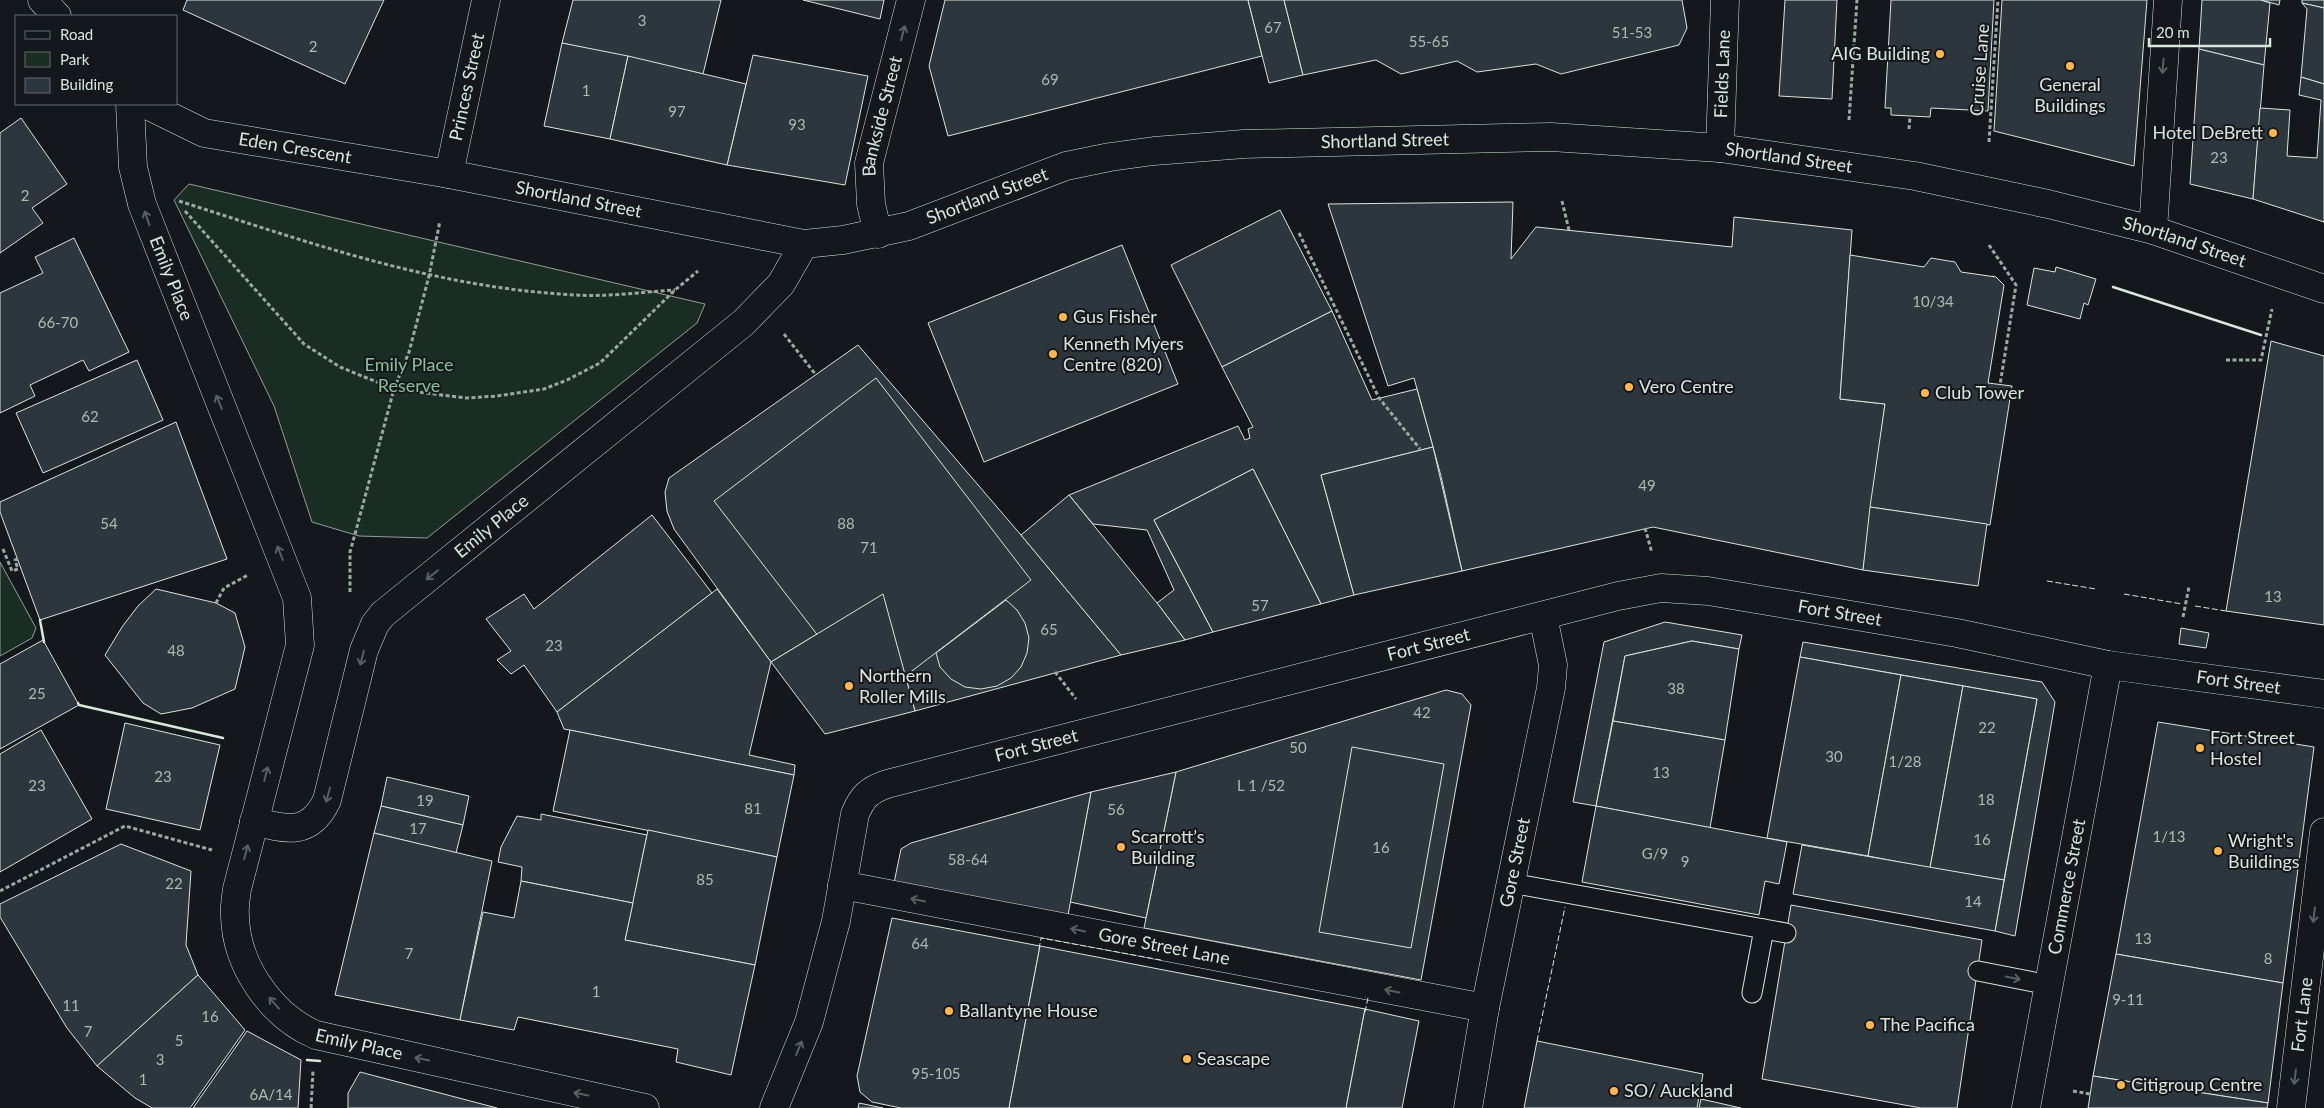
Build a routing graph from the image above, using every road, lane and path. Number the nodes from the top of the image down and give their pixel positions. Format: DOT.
graph roads {
  1 [pos="42,0"];
  2 [pos="486,0"];
  3 [pos="911,0"];
  4 [pos="1725,0"];
  5 [pos="1856,0"];
  6 [pos="1998,0"];
  7 [pos="2168,0"];
  8 [pos="56,15"];
  9 [pos="130,105"];
  10 [pos="148,105"];
  11 [pos="1910,116"];
  12 [pos="1850,120"];
  13 [pos="1910,129"];
  14 [pos="1989,142"];
  15 [pos="1720,148"];
  16 [pos="449,174"];
  17 [pos="1562,201"];
  18 [pos="440,221"];
  19 [pos="1569,230"];
  20 [pos="2153,230"];
  21 [pos="1299,233"];
  22 [pos="878,234"];
  23 [pos="804,244"];
  24 [pos="1989,244"];
  25 [pos="698,271"];
  26 [pos="429,276"];
  27 [pos="675,290"];
  28 [pos="2324,290"];
  29 [pos="2268,333"];
  30 [pos="784,334"];
  31 [pos="2226,360"];
  32 [pos="816,375"];
  33 [pos="2000,385"];
  34 [pos="394,389"];
  35 [pos="1420,450"];
  36 [pos="3,549"];
  37 [pos="18,558"];
  38 [pos="248,575"];
  39 [pos="2189,587"];
  40 [pos="350,592"];
  41 [pos="216,603"];
  42 [pos="1543,616"];
  43 [pos="2183,617"];
  44 [pos="2108,664"];
  45 [pos="2324,694"];
  46 [pos="254,821"];
  47 [pos="2324,832"];
  48 [pos="218,852"];
  49 [pos="1511,882"];
  50 [pos="842,885"];
  51 [pos="0,891"];
  52 [pos="1764,929"];
  53 [pos="1786,933"];
  54 [pos="1978,971"];
  55 [pos="2049,985"];
  56 [pos="1752,993"];
  57 [pos="1485,1008"];
  58 [pos="313,1070"];
  59 [pos="2073,1091"];
  60 [pos="2090,1094"];
  61 [pos="311,1108"];
  62 [pos="645,1108"];
  63 [pos="774,1108"];
  64 [pos="1468,1108"];
  65 [pos="2026,1108"];
  66 [pos="2291,1108"];
  1 -- 8 [label="street"];
  2 -- 16 [label="street, Princes Street"];
  22 -- 3 [label="street, Bankside Street, one-way"];
  4 -- 15 [label="street, Fields Lane"];
  5 -- 12 [label="path"];
  6 -- 14 [label="path, Cruise Lane"];
  7 -- 20 [label="street, one-way"];
  46 -- 9 [label="street, Emily Place, one-way"];
  10 -- 16 [label="street, Eden Crescent"];
  11 -- 13 [label="path"];
  15 -- 20 [label="street, Shortland Street"];
  15 -- 22 [label="street, Shortland Street"];
  16 -- 23 [label="street, Shortland Street"];
  17 -- 19 [label="path"];
  18 -- 26 [label="path"];
  20 -- 28 [label="street, Shortland Street"];
  21 -- 35 [label="path"];
  22 -- 23 [label="street, Shortland Street"];
  23 -- 46 [label="street, Emily Place, one-way"];
  24 -- 33 [label="path"];
  25 -- 27 [label="path"];
  26 -- 27 [label="path"];
  26 -- 34 [label="path"];
  26 -- 34 [label="path"];
  27 -- 34 [label="path"];
  29 -- 31 [label="path"];
  30 -- 32 [label="path"];
  34 -- 40 [label="path"];
  36 -- 37 [label="path"];
  38 -- 41 [label="path"];
  39 -- 43 [label="path"];
  42 -- 44 [label="street, Fort Street"];
  42 -- 49 [label="street, Gore Street"];
  42 -- 50 [label="street, Fort Street"];
  44 -- 45 [label="street, Fort Street"];
  44 -- 55 [label="street, Commerce Street"];
  62 -- 46 [label="street, Emily Place, one-way"];
  47 -- 66 [label="street, Fort Lane, one-way"];
  48 -- 51 [label="path"];
  49 -- 52 [label="lane"];
  49 -- 57 [label="street, Gore Street"];
  57 -- 50 [label="street, Gore Street Lane, one-way"];
  63 -- 50 [label="street, Fort Street, one-way"];
  52 -- 53 [label="lane"];
  52 -- 56 [label="lane"];
  54 -- 55 [label="lane, one-way"];
  55 -- 65 [label="street, Commerce Street"];
  57 -- 64 [label="street, Gore Street"];
  58 -- 61 [label="path"];
  59 -- 60 [label="path"];
}
